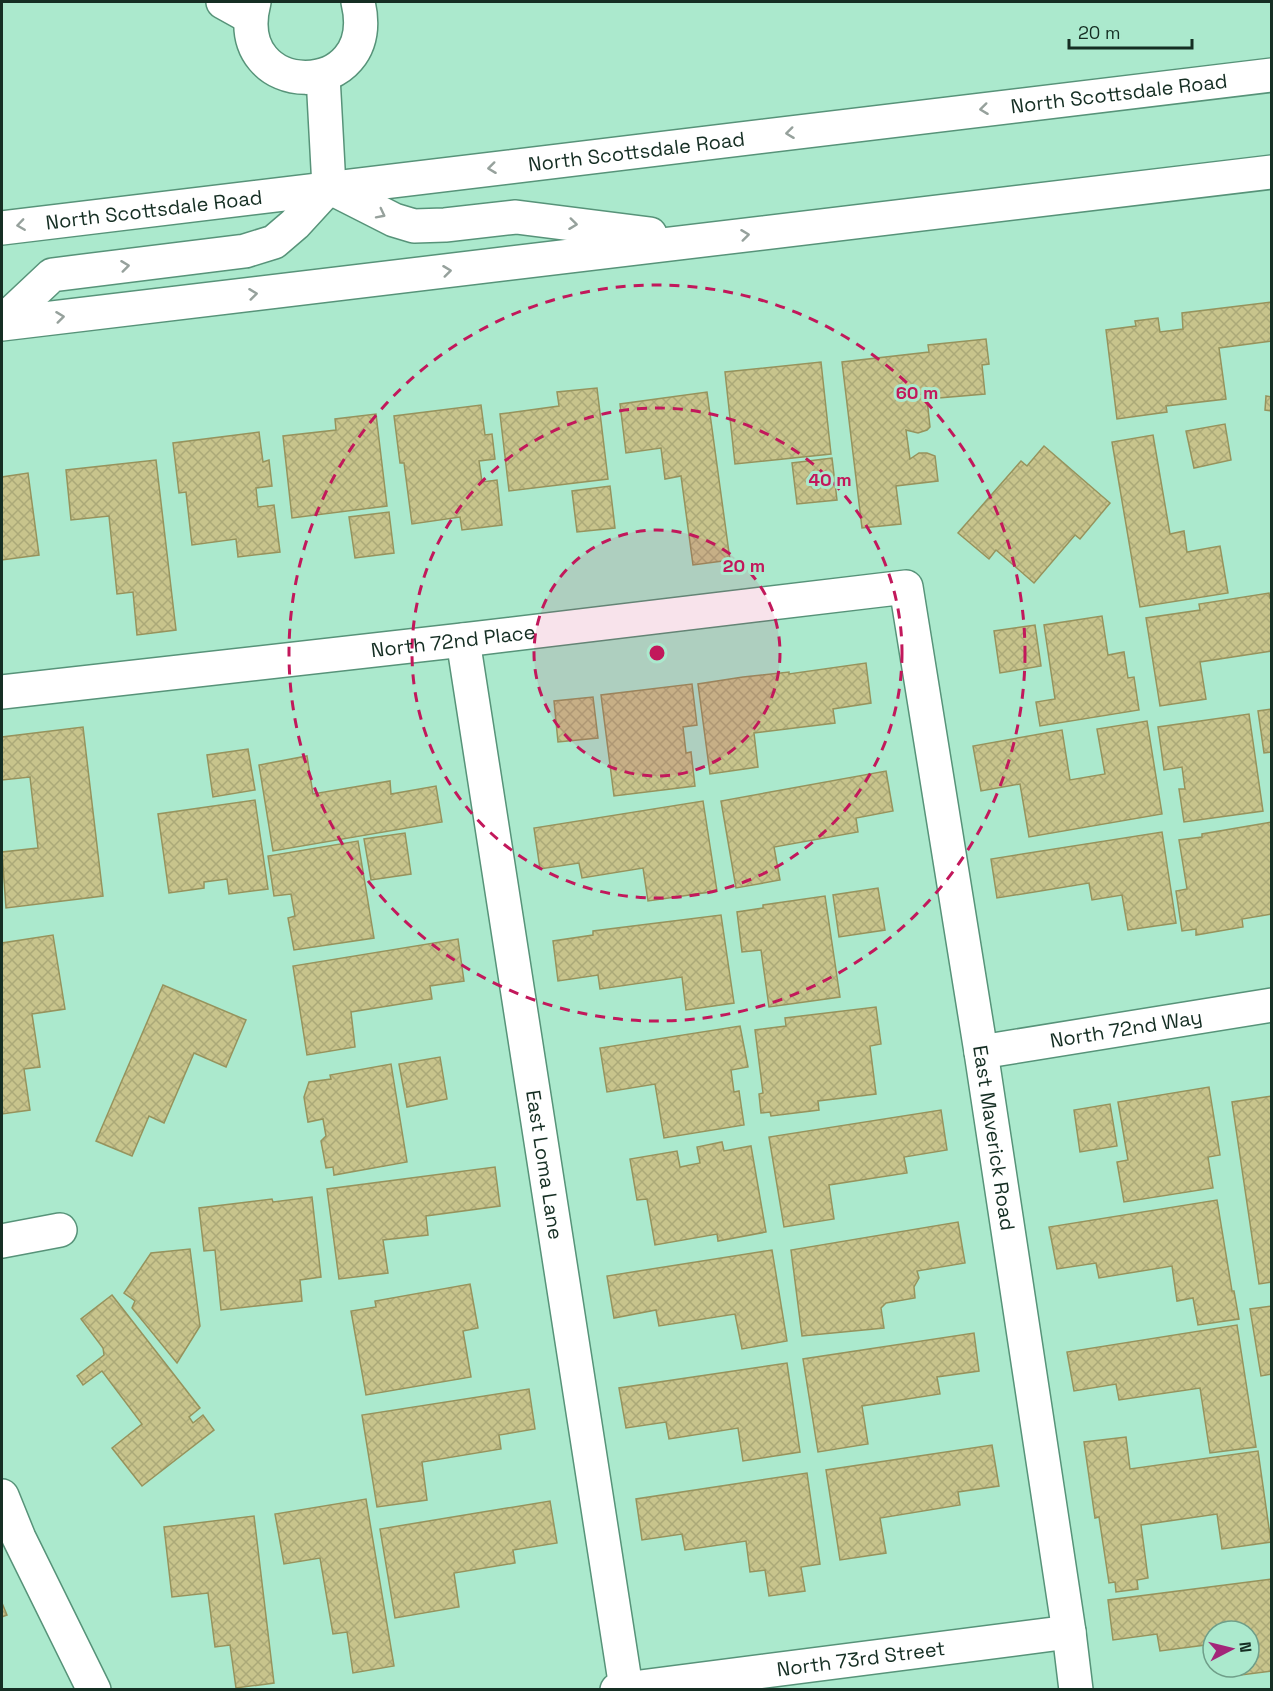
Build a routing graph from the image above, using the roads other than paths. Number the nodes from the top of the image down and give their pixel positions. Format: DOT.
graph roads {
  1 [pos="358,2"];
  2 [pos="242,6"];
  3 [pos="1272,75"];
  4 [pos="322,76"];
  5 [pos="1272,172"];
  6 [pos="329,187"];
  7 [pos="2,228"];
  8 [pos="699,241"];
  9 [pos="2,323"];
  10 [pos="906,587"];
  11 [pos="463,640"];
  12 [pos="2,692"];
  13 [pos="1272,1005"];
  14 [pos="981,1052"];
  15 [pos="60,1230"];
  16 [pos="2,1241"];
  17 [pos="2,1496"];
  18 [pos="1069,1632"];
  19 [pos="94,1689"];
  20 [pos="622,1689"];
  21 [pos="1076,1689"];
  1 -- 4 [label="street"];
  2 -- 4 [label="street"];
  3 -- 6 [label="street, North Scottsdale Road, one-way"];
  4 -- 6 [label="street"];
  8 -- 5 [label="street, one-way"];
  6 -- 7 [label="street, North Scottsdale Road, one-way"];
  6 -- 8 [label="street, one-way"];
  9 -- 6 [label="street, one-way"];
  9 -- 8 [label="street, one-way"];
  10 -- 11 [label="street, North 72nd Place"];
  10 -- 14 [label="street, East Maverick Road"];
  11 -- 12 [label="street, North 72nd Place"];
  11 -- 20 [label="street, East Loma Lane"];
  13 -- 14 [label="street, North 72nd Way"];
  14 -- 18 [label="street, East Maverick Road"];
  15 -- 16 [label="street"];
  17 -- 19 [label="street"];
  18 -- 20 [label="street, North 73rd Street"];
  18 -- 21 [label="street, East Maverick Road"];
}
